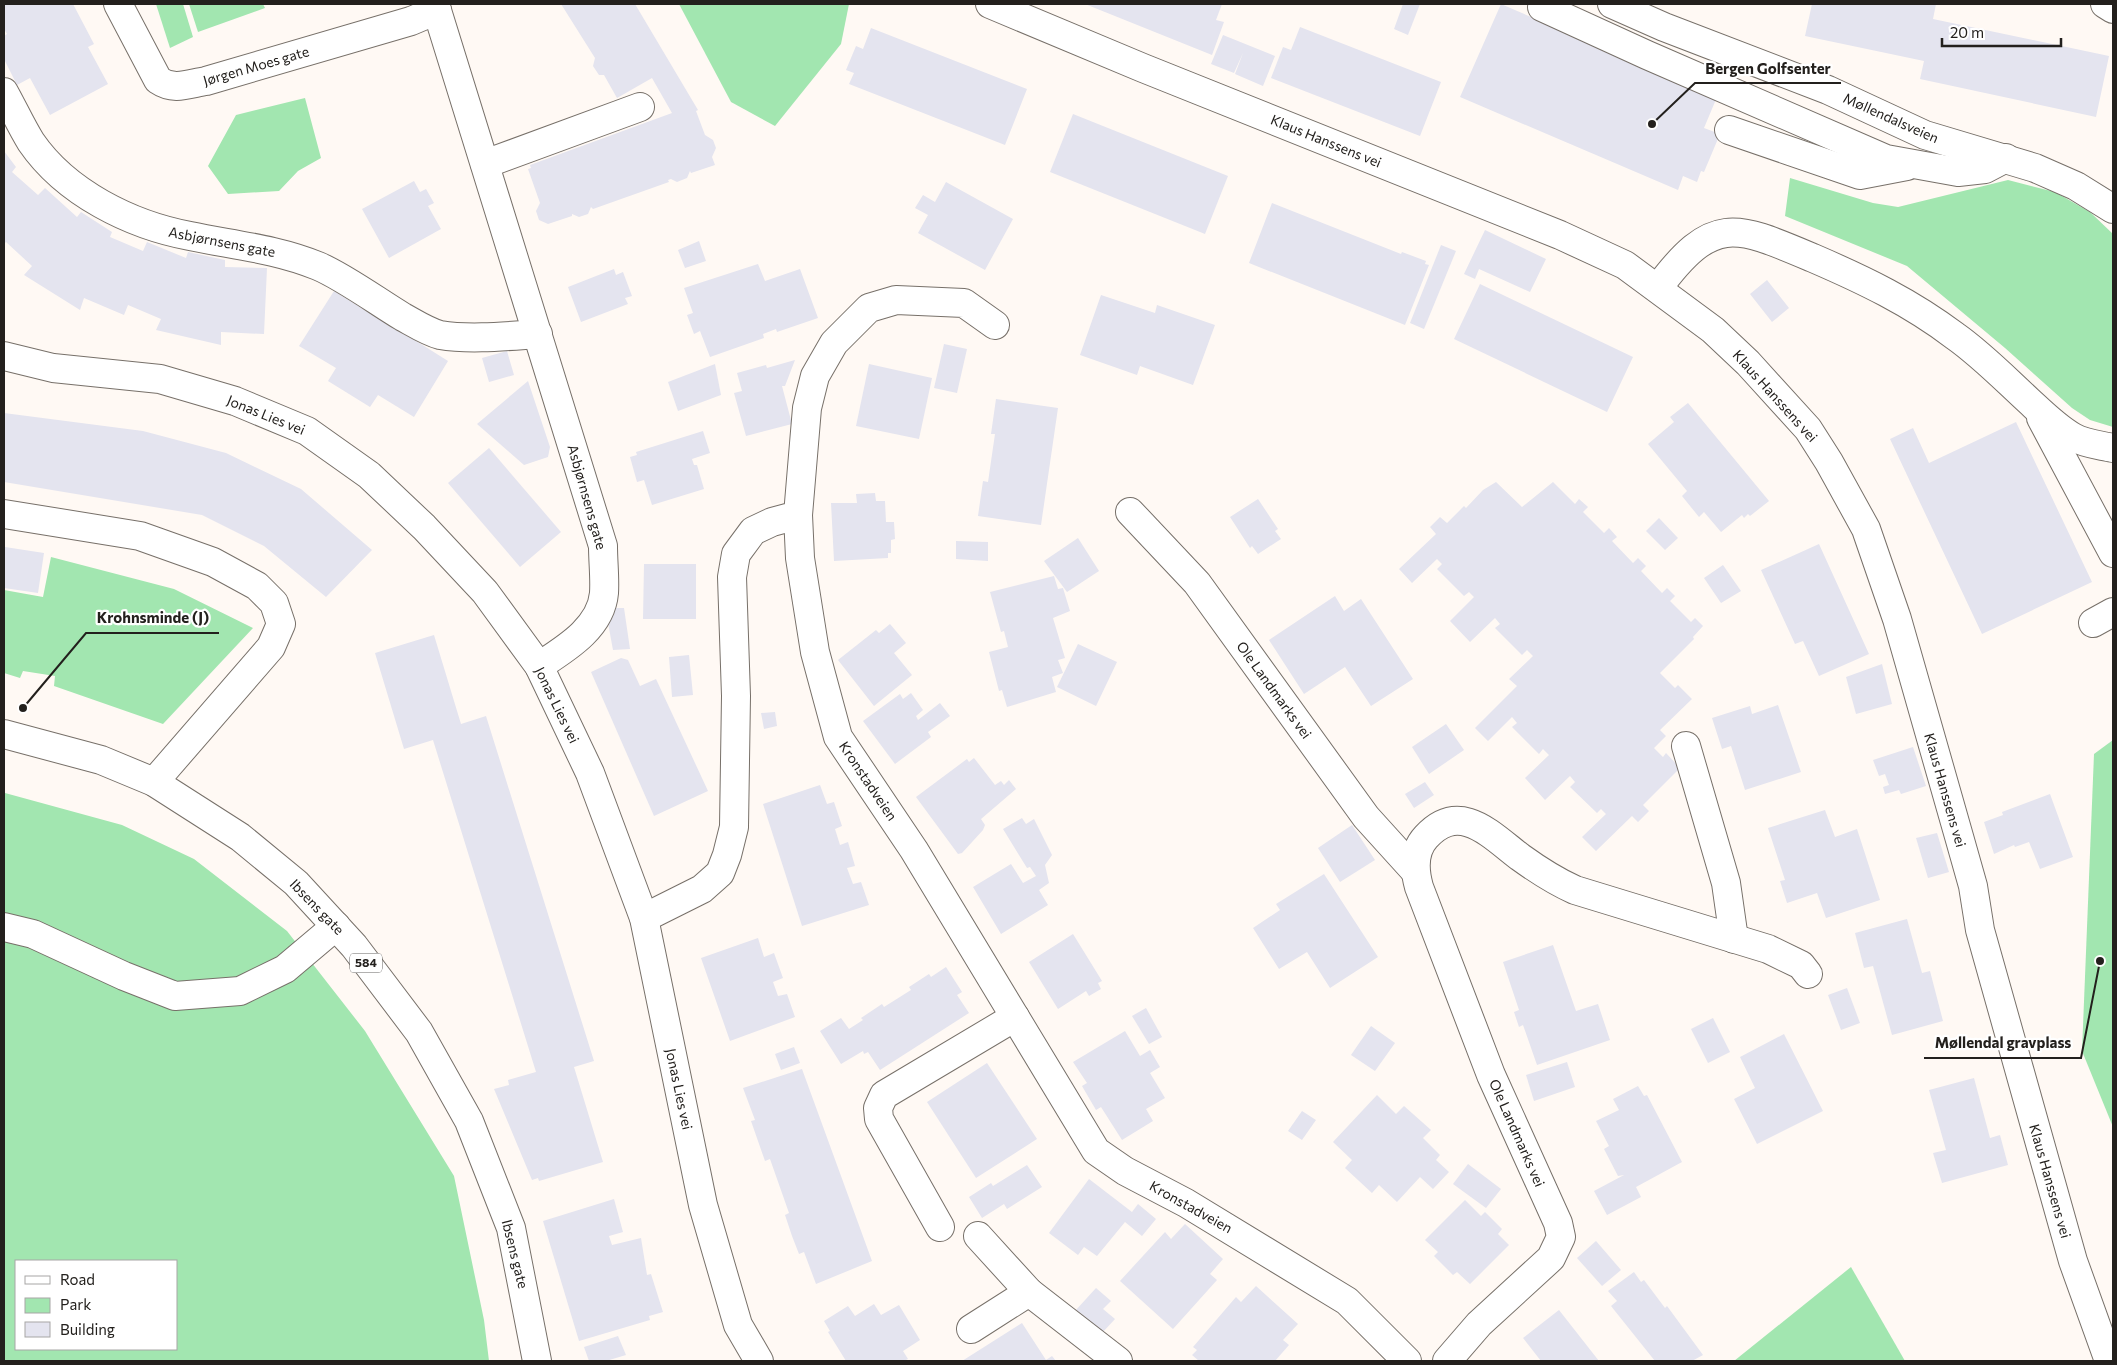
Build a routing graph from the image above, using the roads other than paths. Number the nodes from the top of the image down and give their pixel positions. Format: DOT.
graph roads {
  1 [pos="118,4"];
  2 [pos="990,4"];
  3 [pos="1612,4"];
  4 [pos="2104,4"];
  5 [pos="2113,5"];
  6 [pos="436,7"];
  7 [pos="1542,7"];
  8 [pos="2113,9"];
  9 [pos="4,92"];
  10 [pos="640,107"];
  11 [pos="1729,130"];
  12 [pos="2006,158"];
  13 [pos="485,164"];
  14 [pos="1914,164"];
  15 [pos="2113,209"];
  16 [pos="1658,288"];
  17 [pos="995,325"];
  18 [pos="538,334"];
  19 [pos="4,356"];
  20 [pos="2035,406"];
  21 [pos="2113,448"];
  22 [pos="1130,512"];
  23 [pos="4,514"];
  24 [pos="798,515"];
  25 [pos="2113,553"];
  26 [pos="539,666"];
  27 [pos="4,734"];
  28 [pos="1686,746"];
  29 [pos="154,782"];
  30 [pos="1414,870"];
  31 [pos="644,918"];
  32 [pos="336,926"];
  33 [pos="4,927"];
  34 [pos="1734,939"];
  35 [pos="1808,974"];
  36 [pos="1015,1017"];
  37 [pos="940,1227"];
  38 [pos="978,1236"];
  39 [pos="1029,1292"];
  40 [pos="971,1329"];
  41 [pos="537,1361"];
  42 [pos="759,1361"];
  43 [pos="1118,1361"];
  44 [pos="1406,1361"];
  45 [pos="1447,1361"];
  46 [pos="2110,1361"];
  1 -- 6 [label="street, Jørgen Moes gate"];
  2 -- 16 [label="street, Klaus Hanssens vei"];
  3 -- 12 [label="street, Møllendalsveien"];
  4 -- 5 [label="street"];
  4 -- 8 [label="street"];
  6 -- 13 [label="street, Asbjørnsens gate"];
  7 -- 14 [label="street"];
  9 -- 18 [label="street, Asbjørnsens gate"];
  10 -- 13 [label="street"];
  11 -- 14 [label="street"];
  12 -- 14 [label="street"];
  12 -- 15 [label="street, Møllendalsveien"];
  13 -- 18 [label="street, Asbjørnsens gate"];
  16 -- 20 [label="street"];
  16 -- 46 [label="street, Klaus Hanssens vei"];
  17 -- 24 [label="street, Kronstadveien"];
  18 -- 26 [label="street, Asbjørnsens gate"];
  19 -- 26 [label="street, Jonas Lies vei"];
  20 -- 21 [label="street"];
  20 -- 25 [label="street"];
  22 -- 30 [label="street, Ole Landmarks vei"];
  23 -- 29 [label="street"];
  24 -- 31 [label="street"];
  24 -- 36 [label="street, Kronstadveien"];
  26 -- 31 [label="street, Jonas Lies vei"];
  27 -- 29 [label="street, Ibsens gate / 584"];
  28 -- 34 [label="street"];
  29 -- 32 [label="street, Ibsens gate / 584"];
  30 -- 34 [label="street"];
  30 -- 45 [label="street, Ole Landmarks vei"];
  31 -- 42 [label="street, Jonas Lies vei"];
  32 -- 33 [label="street"];
  32 -- 41 [label="street, Ibsens gate / 584"];
  34 -- 35 [label="street"];
  36 -- 37 [label="street"];
  36 -- 44 [label="street, Kronstadveien"];
  38 -- 39 [label="street"];
  39 -- 40 [label="street"];
  39 -- 43 [label="street"];
}
